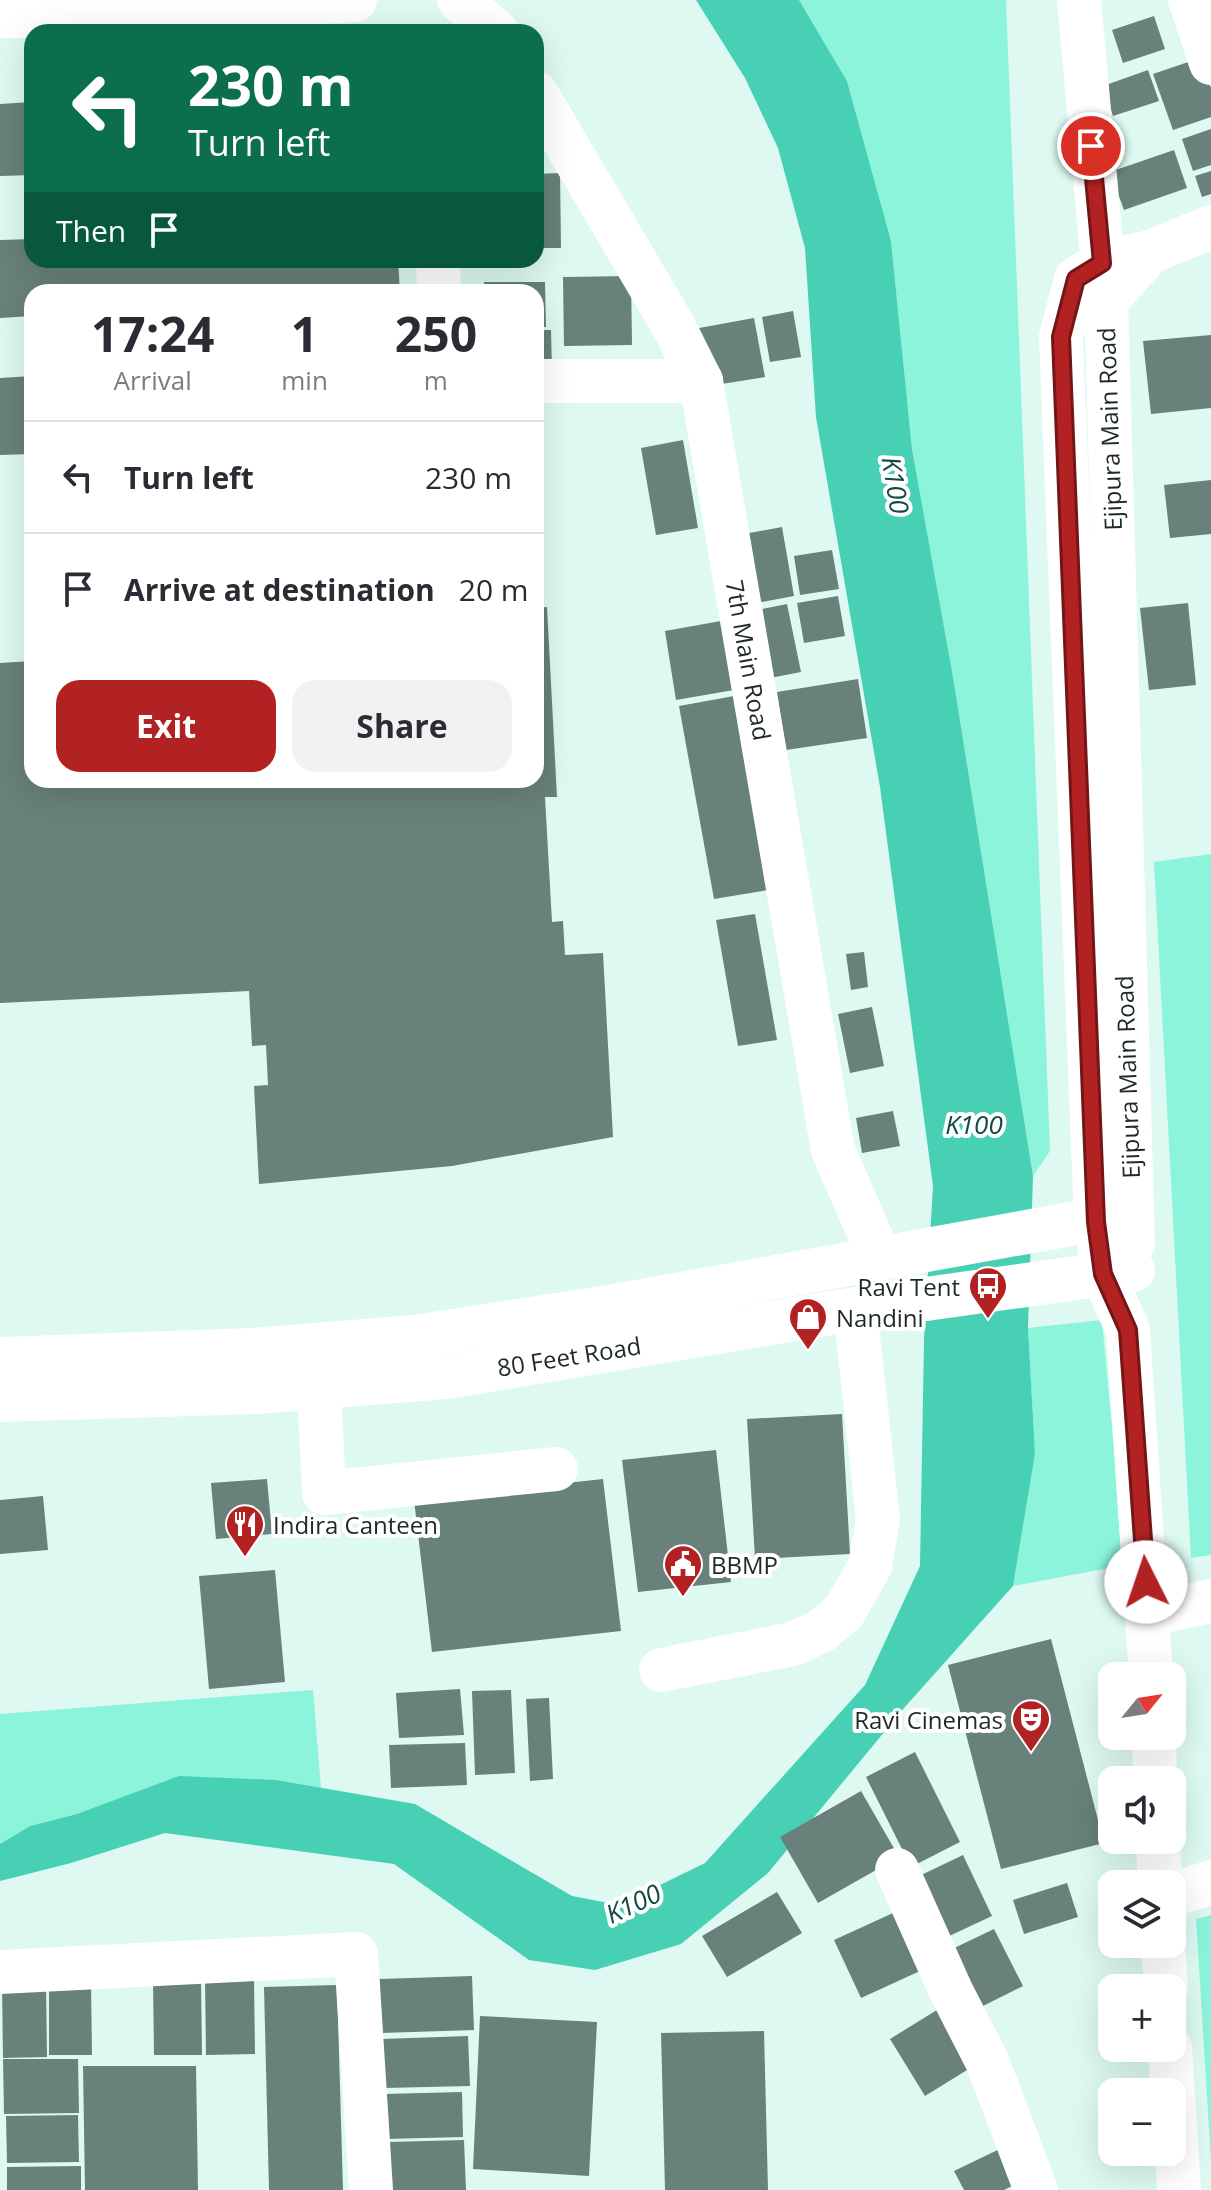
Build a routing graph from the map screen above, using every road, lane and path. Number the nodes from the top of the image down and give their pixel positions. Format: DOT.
graph roads {
  1 [pos="355,0"];
  2 [pos="459,0"];
  3 [pos="1079,0"];
  4 [pos="1190,0"];
  5 [pos="113,7"];
  6 [pos="0,16"];
  7 [pos="488,24"];
  8 [pos="1211,63"];
  9 [pos="544,120"];
  10 [pos="552,148"];
  11 [pos="1211,227"];
  12 [pos="1104,282"];
  13 [pos="544,381"];
  14 [pos="701,381"];
  15 [pos="1113,583"];
  16 [pos="1070,586"];
  17 [pos="1114,1218"];
  18 [pos="893,1255"];
  19 [pos="1119,1272"];
  20 [pos="855,1309"];
  21 [pos="0,1359"];
  22 [pos="255,1371"];
  23 [pos="319,1387"];
  24 [pos="0,1400"];
  25 [pos="556,1469"];
  26 [pos="1211,1601"];
  27 [pos="1148,1614"];
  28 [pos="1150,1662"];
  29 [pos="661,1670"];
  30 [pos="897,1870"];
  31 [pos="1211,1882"];
  32 [pos="1186,1890"];
  33 [pos="0,1972"];
  34 [pos="1171,2062"];
  35 [pos="371,2190"];
  36 [pos="1036,2190"];
  37 [pos="1179,2190"];
  1 -- 5 [label="main road"];
  2 -- 7 [label="main road"];
  3 -- 12 [label="main road"];
  4 -- 8 [label="main road"];
  5 -- 6 [label="main road"];
  9 -- 10 [label="main road, 7th Main Road"];
  10 -- 14 [label="main road, 7th Main Road"];
  11 -- 12 [label="main road, Ejipura Main Road"];
  12 -- 15 [label="main road, Ejipura Main Road"];
  12 -- 16 [label="main road, Ejipura Main Road"];
  13 -- 14 [label="main road"];
  14 -- 18 [label="main road, 7th Main Road"];
  15 -- 16 [label="main road"];
  15 -- 17 [label="main road, Ejipura Main Road"];
  16 -- 17 [label="main road, Ejipura Main Road"];
  17 -- 18 [label="main road, 80 Feet Road"];
  17 -- 19 [label="main road, Ejipura Main Road"];
  18 -- 22 [label="main road, 80 Feet Road"];
  19 -- 20 [label="main road, 80 Feet Road"];
  19 -- 27 [label="main road, Ejipura Main Road"];
  20 -- 23 [label="main road, 80 Feet Road"];
  20 -- 29 [label="main road"];
  21 -- 22 [label="main road, 80 Feet Road"];
  22 -- 23 [label="main road, 80 Feet Road"];
  22 -- 24 [label="main road, 80 Feet Road"];
  23 -- 25 [label="main road"];
  26 -- 27 [label="main road"];
  27 -- 28 [label="main road, Ejipura Main Road"];
  30 -- 36 [label="main road"];
  31 -- 32 [label="main road"];
  33 -- 35 [label="main road"];
  34 -- 37 [label="main road"];
}
